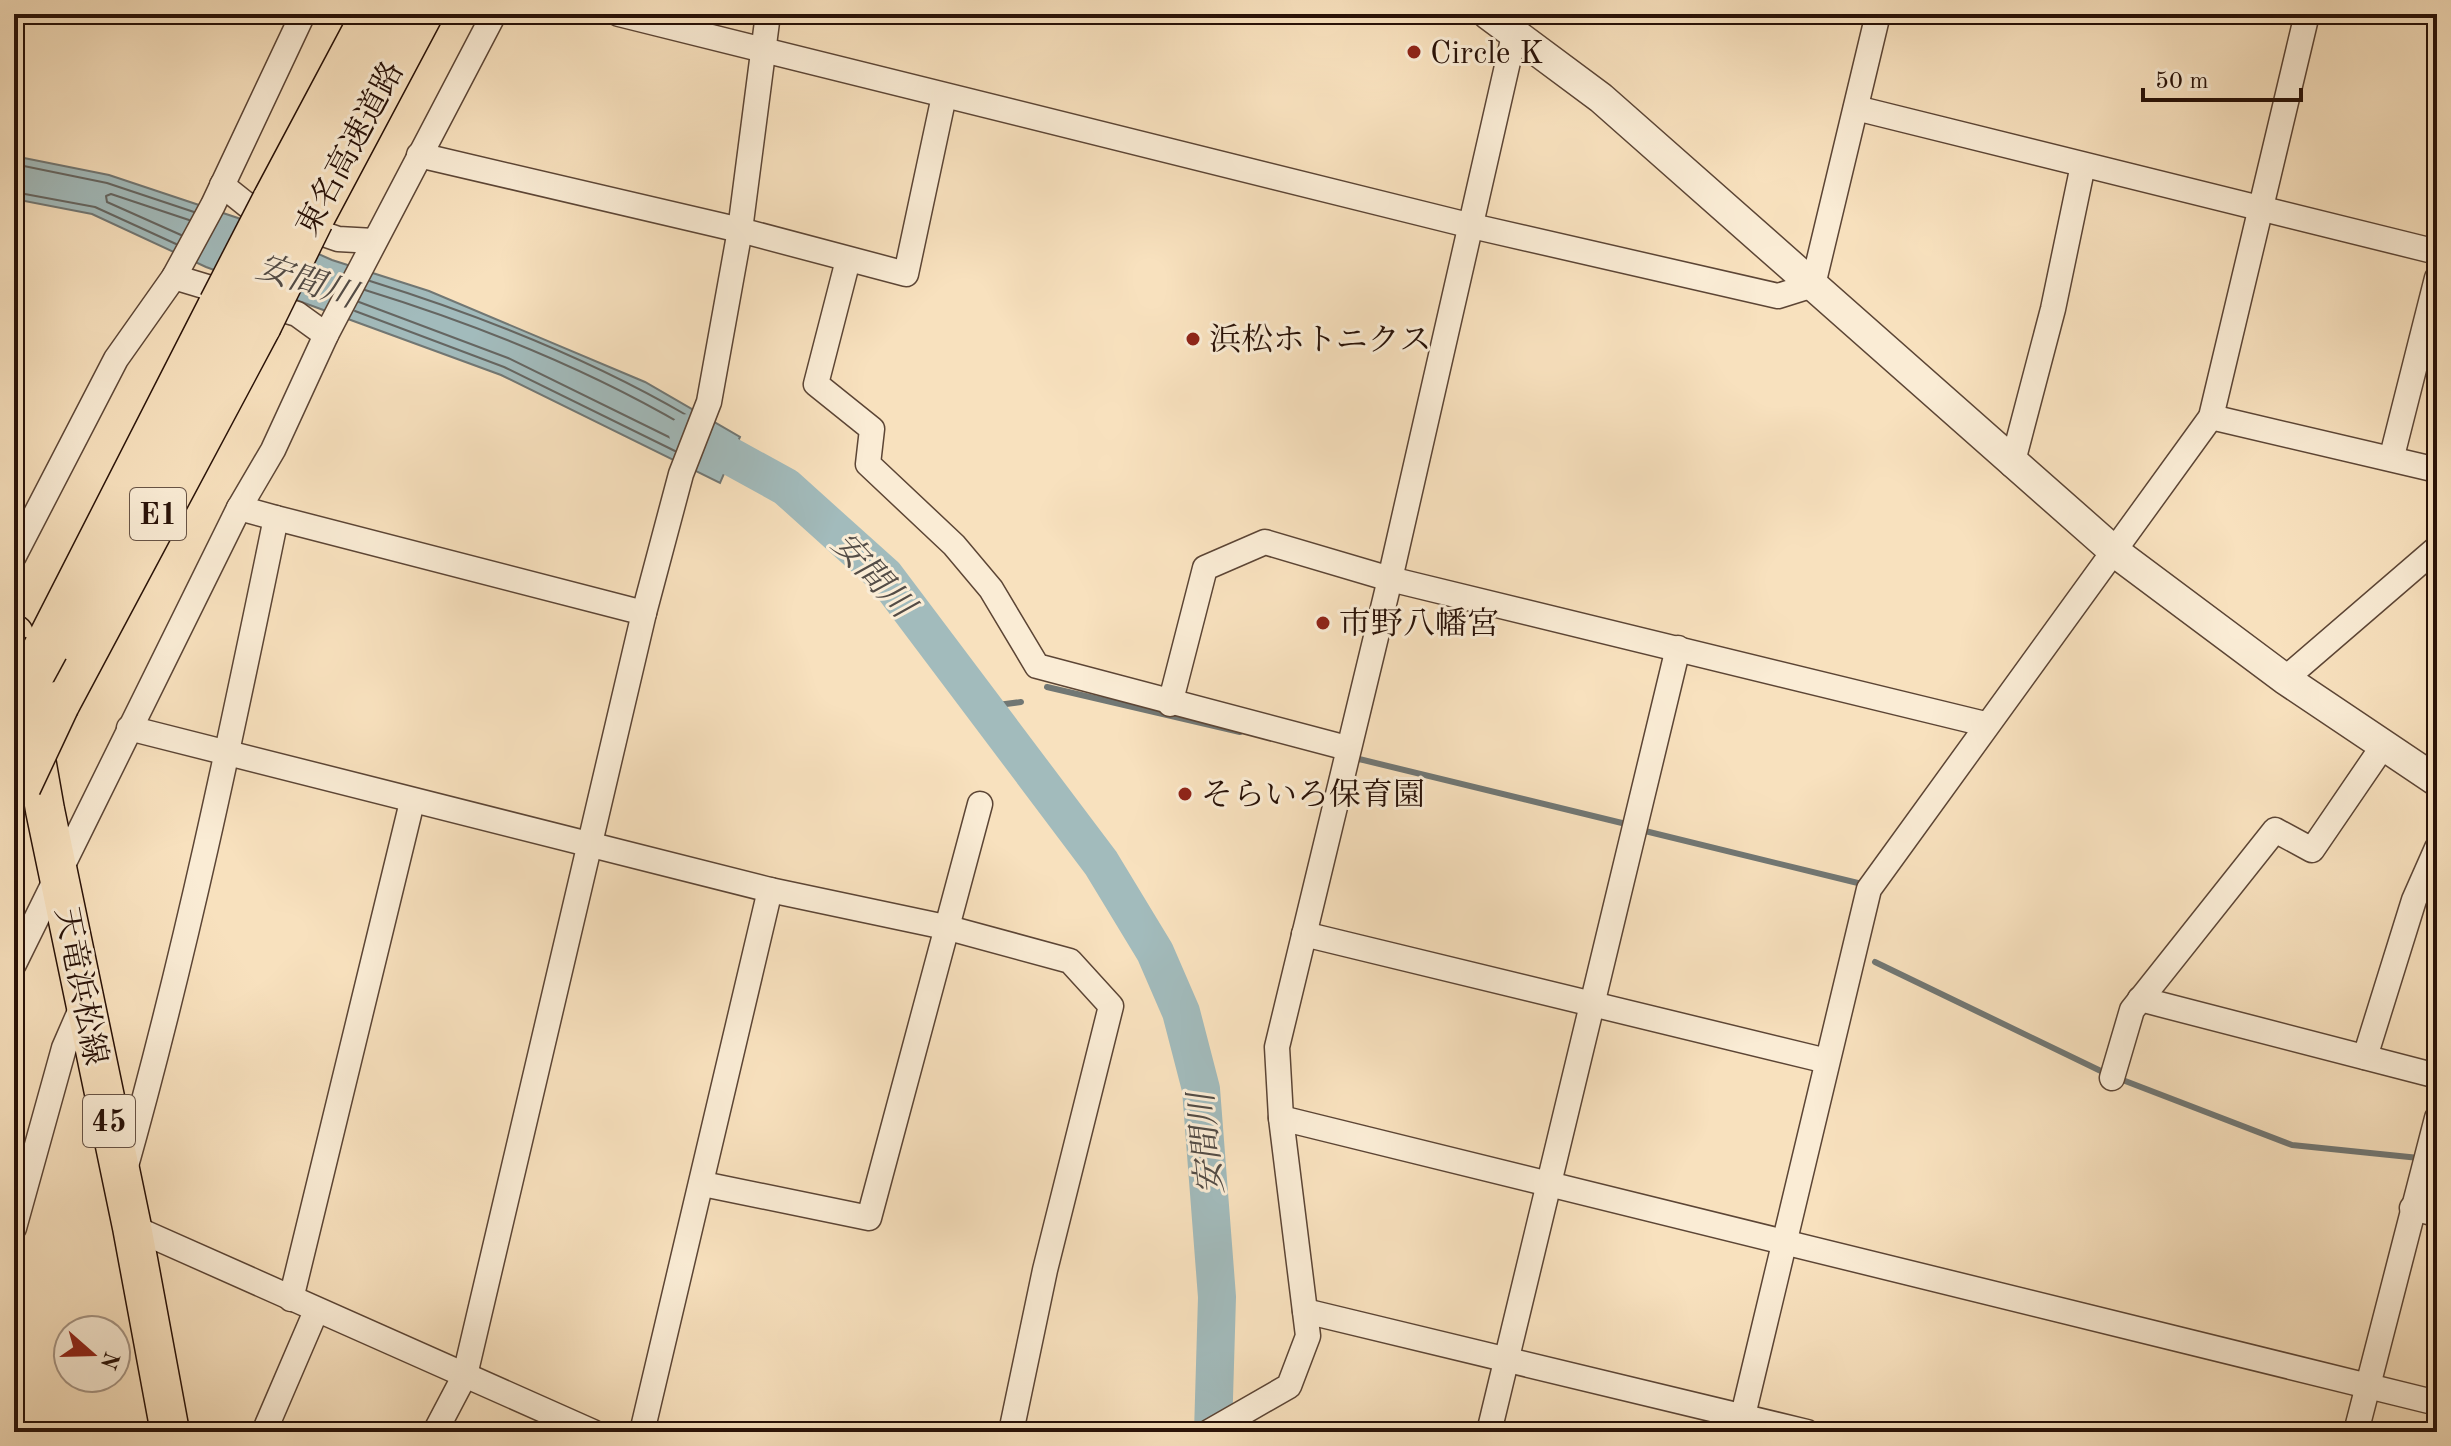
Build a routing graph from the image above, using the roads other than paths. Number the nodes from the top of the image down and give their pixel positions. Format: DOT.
graph roads {
  1 [pos="303,14"];
  2 [pos="374,14"];
  3 [pos="420,14"];
  4 [pos="494,14"];
  5 [pos="619,14"];
  6 [pos="768,14"];
  7 [pos="1488,14"];
  8 [pos="1878,14"];
  9 [pos="2307,14"];
  10 [pos="1517,22"];
  11 [pos="762,51"];
  12 [pos="944,96"];
  13 [pos="1856,108"];
  14 [pos="419,155"];
  15 [pos="2083,165"];
  16 [pos="217,195"];
  17 [pos="2260,208"];
  18 [pos="292,210"];
  19 [pos="1472,226"];
  20 [pos="740,230"];
  21 [pos="370,249"];
  22 [pos="2437,252"];
  23 [pos="848,260"];
  24 [pos="177,272"];
  25 [pos="2437,278"];
  26 [pos="1813,285"];
  27 [pos="240,315"];
  28 [pos="328,332"];
  29 [pos="2211,417"];
  30 [pos="2392,456"];
  31 [pos="2012,465"];
  32 [pos="2437,470"];
  33 [pos="239,508"];
  34 [pos="276,518"];
  35 [pos="2437,548"];
  36 [pos="2115,552"];
  37 [pos="14,556"];
  38 [pos="1390,579"];
  39 [pos="644,613"];
  40 [pos="22,639"];
  41 [pos="1678,648"];
  42 [pos="2285,679"];
  43 [pos="1170,704"];
  44 [pos="14,707"];
  45 [pos="1985,724"];
  46 [pos="129,728"];
  47 [pos="2383,746"];
  48 [pos="1347,748"];
  49 [pos="227,754"];
  50 [pos="2437,781"];
  51 [pos="16,789"];
  52 [pos="412,802"];
  53 [pos="980,804"];
  54 [pos="589,845"];
  55 [pos="2437,848"];
  56 [pos="59,874"];
  57 [pos="770,890"];
  58 [pos="945,927"];
  59 [pos="1304,934"];
  60 [pos="14,964"];
  61 [pos="2140,999"];
  62 [pos="85,1000"];
  63 [pos="1593,1004"];
  64 [pos="2365,1057"];
  65 [pos="1827,1061"];
  66 [pos="2437,1076"];
  67 [pos="2112,1078"];
  68 [pos="1281,1118"];
  69 [pos="2437,1118"];
  70 [pos="121,1183"];
  71 [pos="703,1184"];
  72 [pos="1549,1185"];
  73 [pos="2412,1208"];
  74 [pos="2437,1214"];
  75 [pos="132,1227"];
  76 [pos="14,1228"];
  77 [pos="1785,1241"];
  78 [pos="291,1299"];
  79 [pos="316,1311"];
  80 [pos="1305,1311"];
  81 [pos="1506,1360"];
  82 [pos="465,1375"];
  83 [pos="2368,1385"];
  84 [pos="2437,1403"];
  85 [pos="1740,1424"];
  86 [pos="170,1432"];
  87 [pos="264,1432"];
  88 [pos="435,1432"];
  89 [pos="593,1432"];
  90 [pos="642,1432"];
  91 [pos="1011,1432"];
  92 [pos="1209,1432"];
  93 [pos="1489,1432"];
  94 [pos="1807,1432"];
  95 [pos="2356,1432"];
  1 -- 16 [label="street"];
  2 -- 18 [label="highway, 東名高速道路 / E1"];
  3 -- 18 [label="highway, 東名高速道路 / E1"];
  4 -- 14 [label="street"];
  5 -- 11 [label="street"];
  6 -- 11 [label="street"];
  7 -- 10 [label="street"];
  8 -- 13 [label="street"];
  9 -- 17 [label="street"];
  10 -- 19 [label="street"];
  10 -- 26 [label="street"];
  11 -- 12 [label="street"];
  11 -- 20 [label="street"];
  12 -- 19 [label="street"];
  12 -- 23 [label="street"];
  13 -- 15 [label="street"];
  13 -- 26 [label="street"];
  14 -- 20 [label="street"];
  14 -- 21 [label="street"];
  15 -- 17 [label="street"];
  15 -- 31 [label="street"];
  16 -- 21 [label="street"];
  16 -- 24 [label="street"];
  17 -- 22 [label="street"];
  17 -- 29 [label="street"];
  18 -- 27 [label="highway, 東名高速道路 / E1, bridge"];
  19 -- 26 [label="street"];
  19 -- 38 [label="street"];
  20 -- 23 [label="street"];
  20 -- 39 [label="street"];
  21 -- 28 [label="street"];
  23 -- 43 [label="street"];
  24 -- 28 [label="street"];
  24 -- 37 [label="street"];
  25 -- 30 [label="street"];
  26 -- 31 [label="street"];
  27 -- 40 [label="highway, 東名高速道路 / E1"];
  27 -- 51 [label="highway, 東名高速道路 / E1, bridge"];
  28 -- 33 [label="street"];
  29 -- 30 [label="street"];
  29 -- 36 [label="street"];
  30 -- 32 [label="street"];
  31 -- 36 [label="street"];
  33 -- 34 [label="street"];
  33 -- 46 [label="street"];
  34 -- 39 [label="street"];
  34 -- 49 [label="street"];
  35 -- 42 [label="street"];
  36 -- 42 [label="street"];
  36 -- 45 [label="street"];
  38 -- 41 [label="street"];
  38 -- 43 [label="street"];
  38 -- 48 [label="street"];
  39 -- 54 [label="street"];
  40 -- 44 [label="highway, 東名高速道路 / E1, bridge"];
  40 -- 56 [label="main road, 天竜浜松線 / 45"];
  41 -- 45 [label="street"];
  41 -- 63 [label="street"];
  42 -- 47 [label="street"];
  43 -- 48 [label="street"];
  45 -- 65 [label="street"];
  46 -- 49 [label="street"];
  46 -- 56 [label="street"];
  47 -- 50 [label="street"];
  47 -- 61 [label="street"];
  48 -- 59 [label="street"];
  49 -- 52 [label="street"];
  49 -- 70 [label="street"];
  52 -- 54 [label="street"];
  52 -- 78 [label="street"];
  53 -- 58 [label="street"];
  54 -- 57 [label="street"];
  54 -- 82 [label="street"];
  55 -- 64 [label="street"];
  56 -- 60 [label="street"];
  56 -- 62 [label="main road, 天竜浜松線 / 45"];
  57 -- 58 [label="street"];
  57 -- 71 [label="street"];
  58 -- 71 [label="street"];
  58 -- 91 [label="street"];
  59 -- 63 [label="street"];
  59 -- 68 [label="street"];
  61 -- 64 [label="street"];
  61 -- 67 [label="street"];
  62 -- 70 [label="main road, 天竜浜松線 / 45"];
  62 -- 76 [label="street"];
  63 -- 65 [label="street"];
  63 -- 72 [label="street"];
  64 -- 66 [label="street"];
  65 -- 77 [label="street"];
  68 -- 72 [label="street"];
  68 -- 80 [label="street"];
  69 -- 73 [label="street"];
  70 -- 75 [label="main road, 天竜浜松線 / 45"];
  71 -- 90 [label="street"];
  72 -- 77 [label="street"];
  72 -- 81 [label="street"];
  73 -- 74 [label="street"];
  73 -- 83 [label="street"];
  75 -- 78 [label="street"];
  75 -- 86 [label="main road, 天竜浜松線 / 45"];
  77 -- 83 [label="street"];
  77 -- 85 [label="street"];
  78 -- 79 [label="street"];
  79 -- 82 [label="street"];
  79 -- 87 [label="street"];
  80 -- 81 [label="street"];
  80 -- 92 [label="street"];
  81 -- 85 [label="street"];
  81 -- 93 [label="street"];
  82 -- 88 [label="street"];
  82 -- 89 [label="street"];
  83 -- 84 [label="street"];
  83 -- 95 [label="street"];
  85 -- 94 [label="street"];
}
